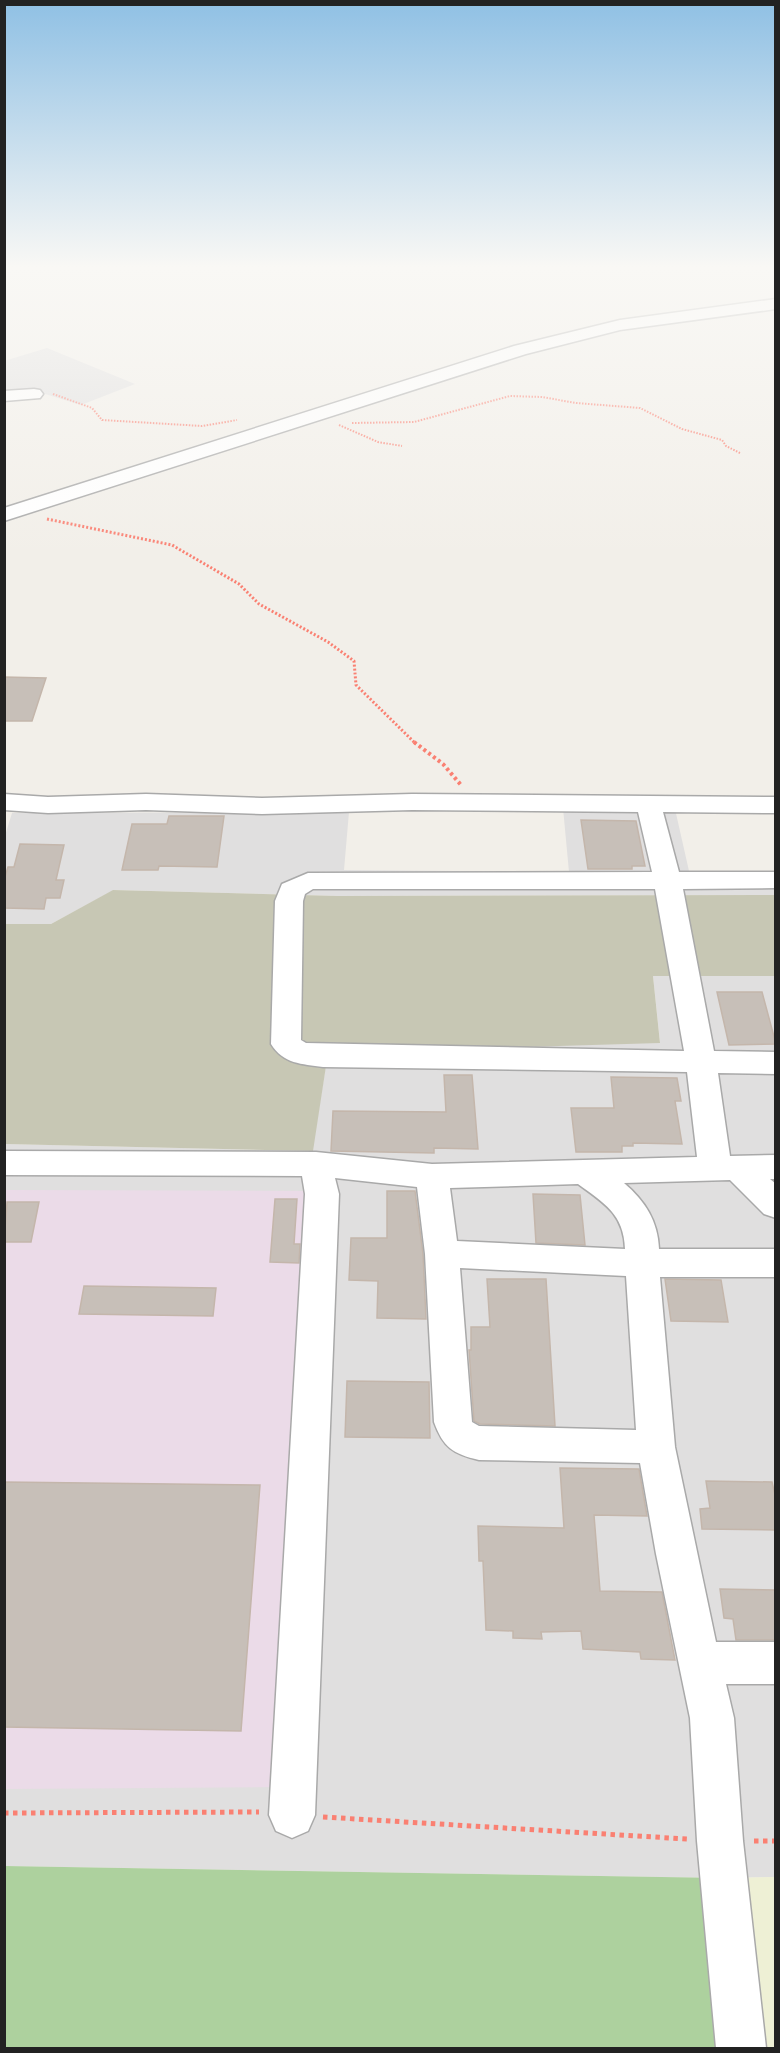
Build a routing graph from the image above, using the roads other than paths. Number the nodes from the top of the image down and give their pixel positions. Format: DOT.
graph roads {
  1 [pos="474,365"];
  2 [pos="34,394"];
  3 [pos="4,396"];
  4 [pos="6,515"];
  5 [pos="776,805"];
  6 [pos="6,806"];
  7 [pos="649,806"];
  8 [pos="669,880"];
  9 [pos="776,880"];
  10 [pos="702,1063"];
  11 [pos="776,1063"];
  12 [pos="4,1163"];
  13 [pos="316,1164"];
  14 [pos="776,1167"];
  15 [pos="727,1168"];
  16 [pos="585,1172"];
  17 [pos="432,1176"];
  18 [pos="776,1205"];
  19 [pos="442,1254"];
  20 [pos="642,1263"];
  21 [pos="776,1263"];
  22 [pos="656,1447"];
  23 [pos="700,1663"];
  24 [pos="776,1663"];
  25 [pos="292,1815"];
  26 [pos="741,2049"];
  1 -- 4 [label="street"];
  2 -- 3 [label="street"];
  5 -- 7 [label="street"];
  6 -- 7 [label="street"];
  7 -- 8 [label="street"];
  8 -- 9 [label="street"];
  8 -- 10 [label="street"];
  8 -- 10 [label="street"];
  10 -- 11 [label="street"];
  10 -- 15 [label="street"];
  12 -- 13 [label="street"];
  13 -- 17 [label="street"];
  13 -- 25 [label="street"];
  14 -- 15 [label="street"];
  15 -- 16 [label="street"];
  15 -- 18 [label="street"];
  16 -- 17 [label="street"];
  16 -- 20 [label="street"];
  17 -- 19 [label="street"];
  19 -- 20 [label="street"];
  19 -- 22 [label="street"];
  20 -- 21 [label="street"];
  20 -- 22 [label="street"];
  22 -- 23 [label="street"];
  23 -- 24 [label="street"];
  23 -- 26 [label="street"];
}
